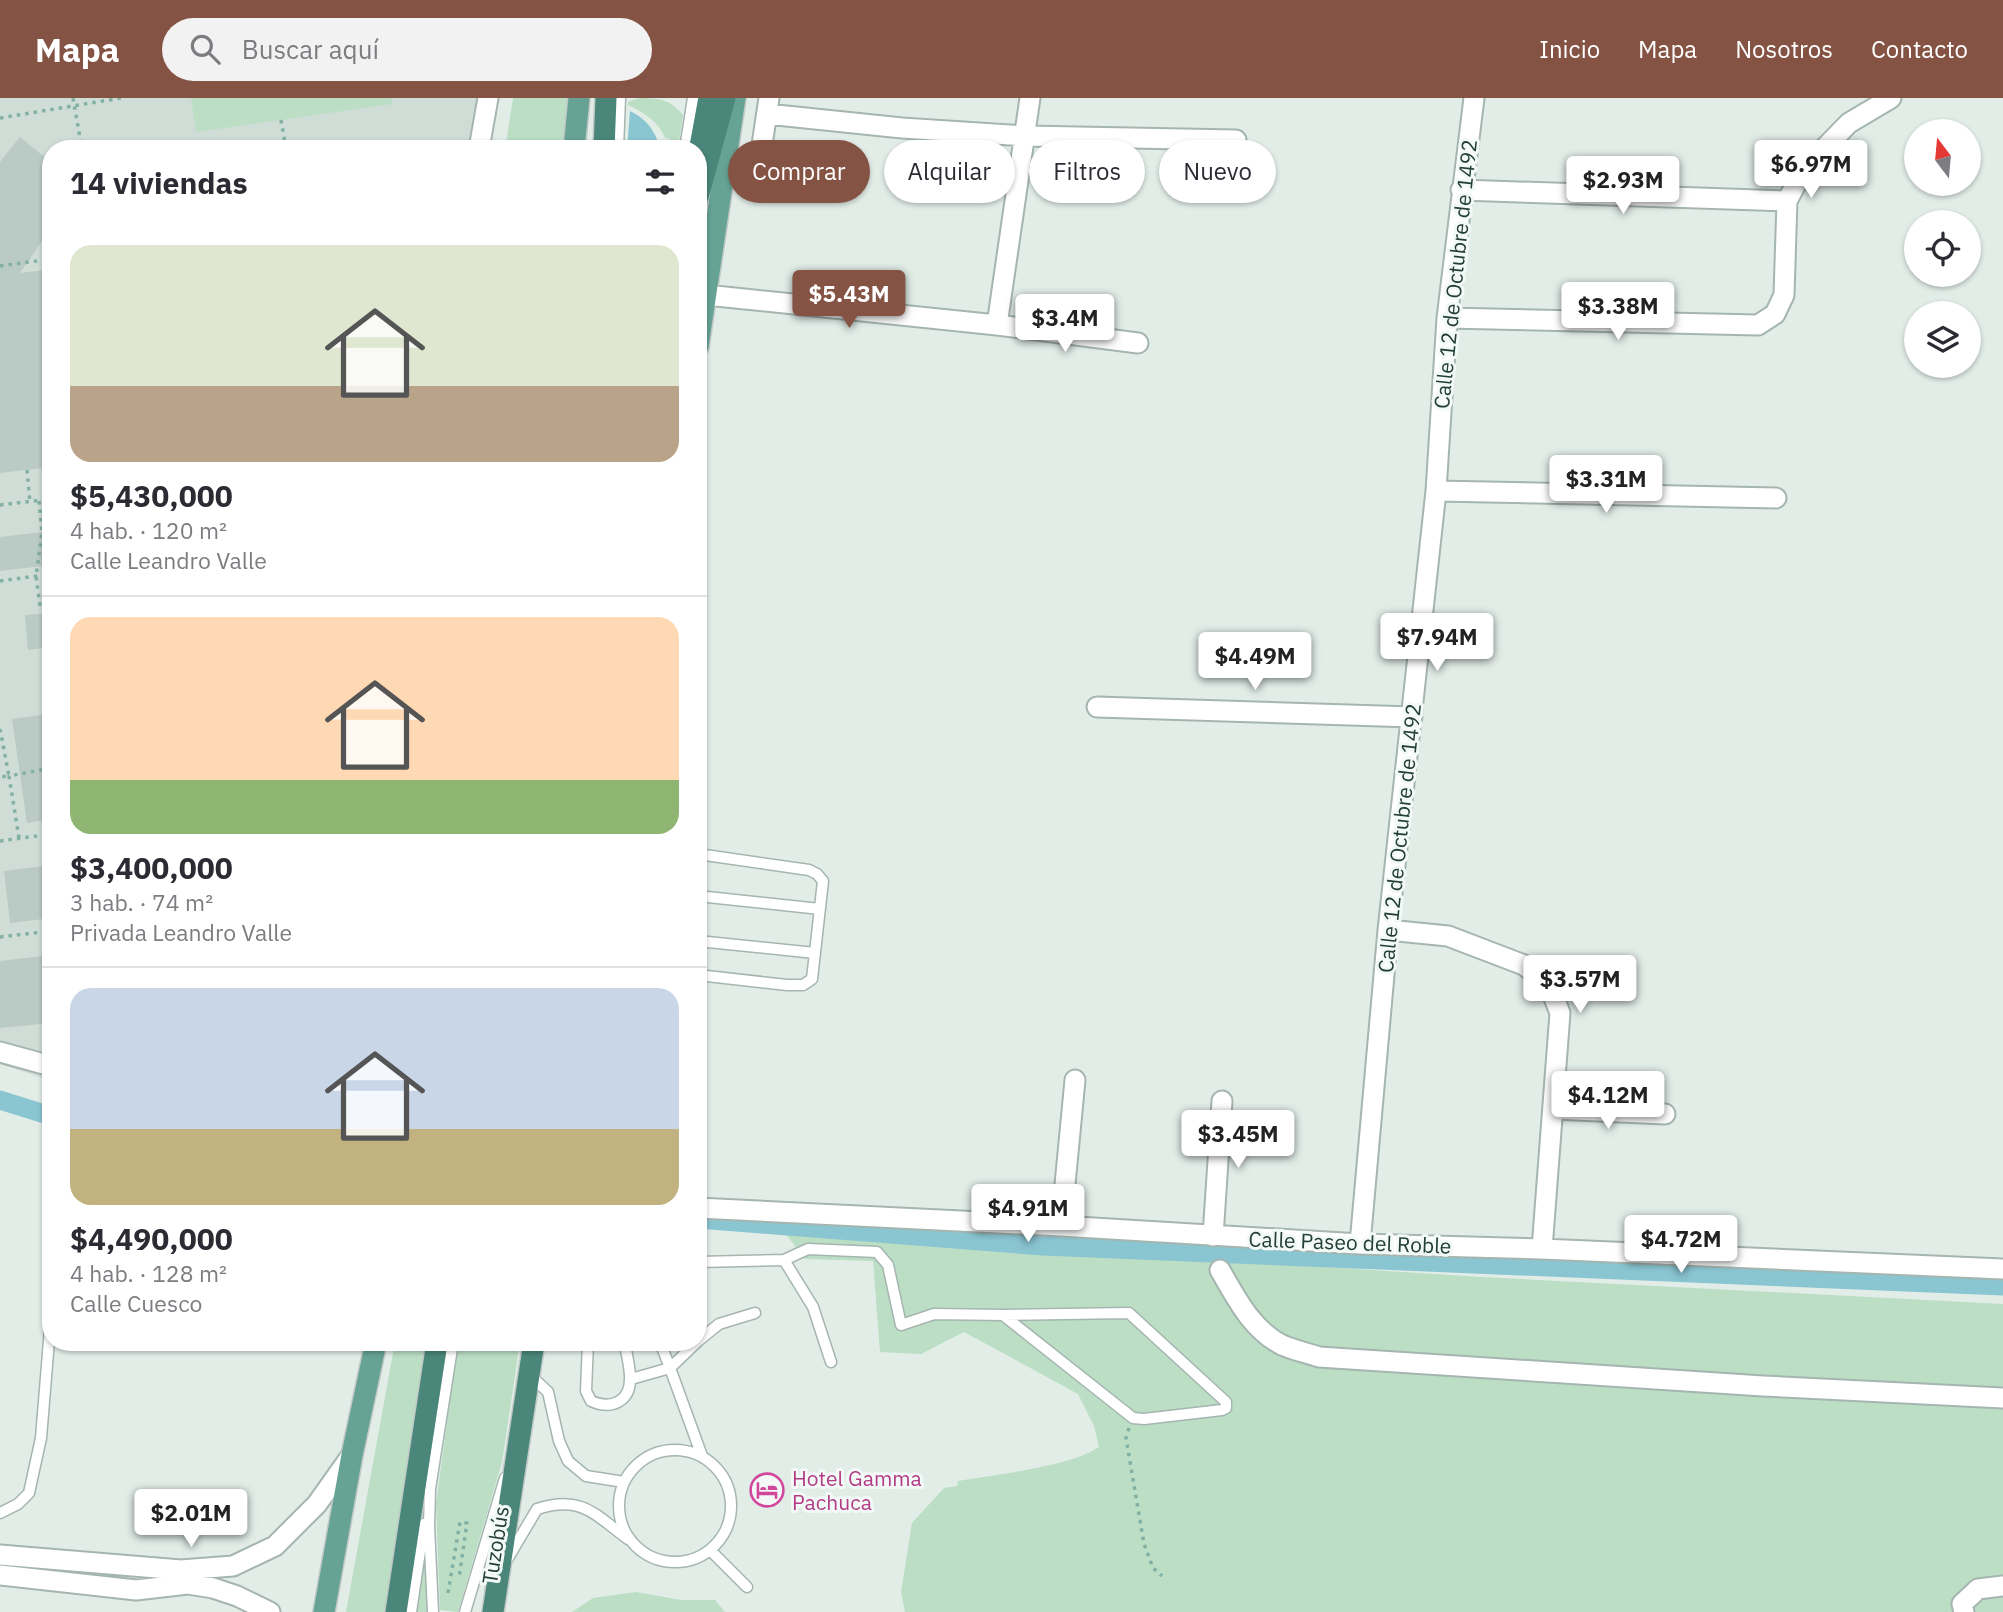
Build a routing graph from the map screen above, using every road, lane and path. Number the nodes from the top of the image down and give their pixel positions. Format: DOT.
graph roads {
  1 [pos="73,98"];
  2 [pos="121,98"];
  3 [pos="488,98"];
  4 [pos="579,98"];
  5 [pos="607,98"];
  6 [pos="620,98"];
  7 [pos="725,98"];
  8 [pos="735,98"];
  9 [pos="1030,98"];
  10 [pos="1474,98"];
  11 [pos="1891,98"];
  12 [pos="695,100"];
  13 [pos="76,106"];
  14 [pos="768,106"];
  15 [pos="0,118"];
  16 [pos="281,120"];
  17 [pos="1025,136"];
  18 [pos="1236,139"];
  19 [pos="81,140"];
  20 [pos="284,140"];
  21 [pos="481,140"];
  22 [pos="575,140"];
  23 [pos="605,140"];
  24 [pos="618,140"];
  25 [pos="687,140"];
  26 [pos="697,140"];
  27 [pos="763,140"];
  28 [pos="707,164"];
  29 [pos="1461,190"];
  30 [pos="1787,201"];
  31 [pos="42,260"];
  32 [pos="0,266"];
  33 [pos="707,288"];
  34 [pos="707,295"];
  35 [pos="1447,318"];
  36 [pos="997,325"];
  37 [pos="1138,343"];
  38 [pos="27,470"];
  39 [pos="1436,491"];
  40 [pos="1776,498"];
  41 [pos="42,500"];
  42 [pos="39,501"];
  43 [pos="30,502"];
  44 [pos="0,505"];
  45 [pos="36,576"];
  46 [pos="42,576"];
  47 [pos="0,581"];
  48 [pos="42,606"];
  49 [pos="1097,707"];
  50 [pos="1412,717"];
  51 [pos="0,729"];
  52 [pos="42,770"];
  53 [pos="9,776"];
  54 [pos="0,777"];
  55 [pos="42,835"];
  56 [pos="19,838"];
  57 [pos="0,841"];
  58 [pos="707,855"];
  59 [pos="707,897"];
  60 [pos="820,909"];
  61 [pos="1388,930"];
  62 [pos="42,932"];
  63 [pos="0,937"];
  64 [pos="707,942"];
  65 [pos="815,953"];
  66 [pos="707,976"];
  67 [pos="0,1052"];
  68 [pos="42,1064"];
  69 [pos="1075,1080"];
  70 [pos="1222,1101"];
  71 [pos="1553,1109"];
  72 [pos="1665,1114"];
  73 [pos="707,1208"];
  74 [pos="1061,1226"];
  75 [pos="1213,1236"];
  76 [pos="1360,1244"];
  77 [pos="1542,1248"];
  78 [pos="784,1260"];
  79 [pos="707,1262"];
  80 [pos="2003,1269"];
  81 [pos="1220,1270"];
  82 [pos="755,1313"];
  83 [pos="1003,1315"];
  84 [pos="707,1334"];
  85 [pos="48,1351"];
  86 [pos="374,1351"];
  87 [pos="436,1351"];
  88 [pos="452,1351"];
  89 [pos="523,1351"];
  90 [pos="532,1351"];
  91 [pos="588,1351"];
  92 [pos="626,1351"];
  93 [pos="663,1351"];
  94 [pos="688,1351"];
  95 [pos="831,1362"];
  96 [pos="670,1368"];
  97 [pos="528,1374"];
  98 [pos="631,1379"];
  99 [pos="2003,1398"];
  100 [pos="1133,1418"];
  101 [pos="352,1455"];
  102 [pos="702,1456"];
  103 [pos="505,1478"];
  104 [pos="624,1482"];
  105 [pos="430,1489"];
  106 [pos="0,1513"];
  107 [pos="631,1542"];
  108 [pos="711,1551"];
  109 [pos="0,1555"];
  110 [pos="0,1575"];
  111 [pos="1162,1576"];
  112 [pos="498,1577"];
  113 [pos="2003,1586"];
  114 [pos="457,1587"];
  115 [pos="747,1587"];
  116 [pos="446,1599"];
  117 [pos="270,1612"];
  118 [pos="324,1612"];
  119 [pos="396,1612"];
  120 [pos="411,1612"];
  121 [pos="433,1612"];
  122 [pos="465,1612"];
  123 [pos="484,1612"];
  124 [pos="493,1612"];
  125 [pos="1964,1612"];
  1 -- 13 [label="path"];
  2 -- 13 [label="path"];
  3 -- 21 [label="street"];
  4 -- 22 [label="main road"];
  5 -- 23 [label="highway"];
  6 -- 24 [label="lane"];
  7 -- 28 [label="highway"];
  8 -- 33 [label="main road"];
  9 -- 17 [label="street"];
  10 -- 29 [label="street, Calle 12 de Octubre de 1492"];
  11 -- 30 [label="street"];
  12 -- 25 [label="lane"];
  12 -- 26 [label="highway"];
  13 -- 15 [label="path"];
  13 -- 19 [label="path"];
  14 -- 17 [label="street"];
  14 -- 27 [label="street"];
  16 -- 20 [label="path"];
  17 -- 18 [label="street"];
  17 -- 36 [label="street"];
  29 -- 30 [label="street"];
  29 -- 35 [label="street, Calle 12 de Octubre de 1492"];
  30 -- 35 [label="street"];
  31 -- 32 [label="path"];
  34 -- 36 [label="street"];
  35 -- 39 [label="street, Calle 12 de Octubre de 1492"];
  36 -- 37 [label="street"];
  38 -- 43 [label="path"];
  39 -- 40 [label="street"];
  39 -- 50 [label="street, Calle 12 de Octubre de 1492"];
  41 -- 42 [label="path"];
  42 -- 43 [label="path"];
  42 -- 45 [label="path"];
  43 -- 44 [label="path"];
  45 -- 46 [label="path"];
  45 -- 47 [label="path"];
  45 -- 48 [label="path"];
  49 -- 50 [label="street"];
  50 -- 61 [label="street, Calle 12 de Octubre de 1492"];
  51 -- 53 [label="path"];
  52 -- 53 [label="path"];
  53 -- 54 [label="path"];
  53 -- 56 [label="path"];
  55 -- 56 [label="path"];
  56 -- 57 [label="path"];
  58 -- 60 [label="lane"];
  59 -- 60 [label="lane"];
  60 -- 65 [label="lane"];
  61 -- 71 [label="street"];
  61 -- 76 [label="street, Calle 12 de Octubre de 1492"];
  62 -- 63 [label="path"];
  64 -- 65 [label="lane"];
  65 -- 66 [label="lane"];
  67 -- 68 [label="street"];
  69 -- 74 [label="street"];
  70 -- 75 [label="street"];
  71 -- 72 [label="street"];
  71 -- 77 [label="street"];
  73 -- 74 [label="street, Calle Paseo del Roble"];
  74 -- 75 [label="street, Calle Paseo del Roble"];
  75 -- 76 [label="street, Calle Paseo del Roble"];
  76 -- 77 [label="street, Calle Paseo del Roble"];
  77 -- 80 [label="street, Calle Paseo del Roble"];
  78 -- 79 [label="lane"];
  78 -- 83 [label="lane"];
  78 -- 95 [label="lane"];
  81 -- 99 [label="street"];
  82 -- 84 [label="lane"];
  83 -- 100 [label="lane"];
  83 -- 100 [label="lane"];
  85 -- 106 [label="lane"];
  86 -- 101 [label="main road"];
  87 -- 119 [label="highway"];
  88 -- 105 [label="lane"];
  89 -- 103 [label="lane"];
  90 -- 97 [label="highway"];
  91 -- 98 [label="lane"];
  92 -- 98 [label="lane"];
  93 -- 96 [label="lane"];
  94 -- 96 [label="lane"];
  96 -- 98 [label="lane"];
  96 -- 102 [label="lane"];
  97 -- 104 [label="lane"];
  97 -- 112 [label="highway"];
  100 -- 111 [label="path"];
  101 -- 109 [label="street"];
  101 -- 118 [label="main road"];
  102 -- 104 [label="lane"];
  102 -- 108 [label="lane"];
  103 -- 122 [label="lane"];
  103 -- 123 [label="lane, Tuzobús"];
  104 -- 107 [label="lane"];
  105 -- 120 [label="lane"];
  105 -- 121 [label="lane"];
  107 -- 108 [label="lane"];
  107 -- 112 [label="lane"];
  108 -- 115 [label="lane"];
  110 -- 117 [label="street"];
  112 -- 124 [label="highway"];
  113 -- 125 [label="street"];
  114 -- 116 [label="path"];
}
